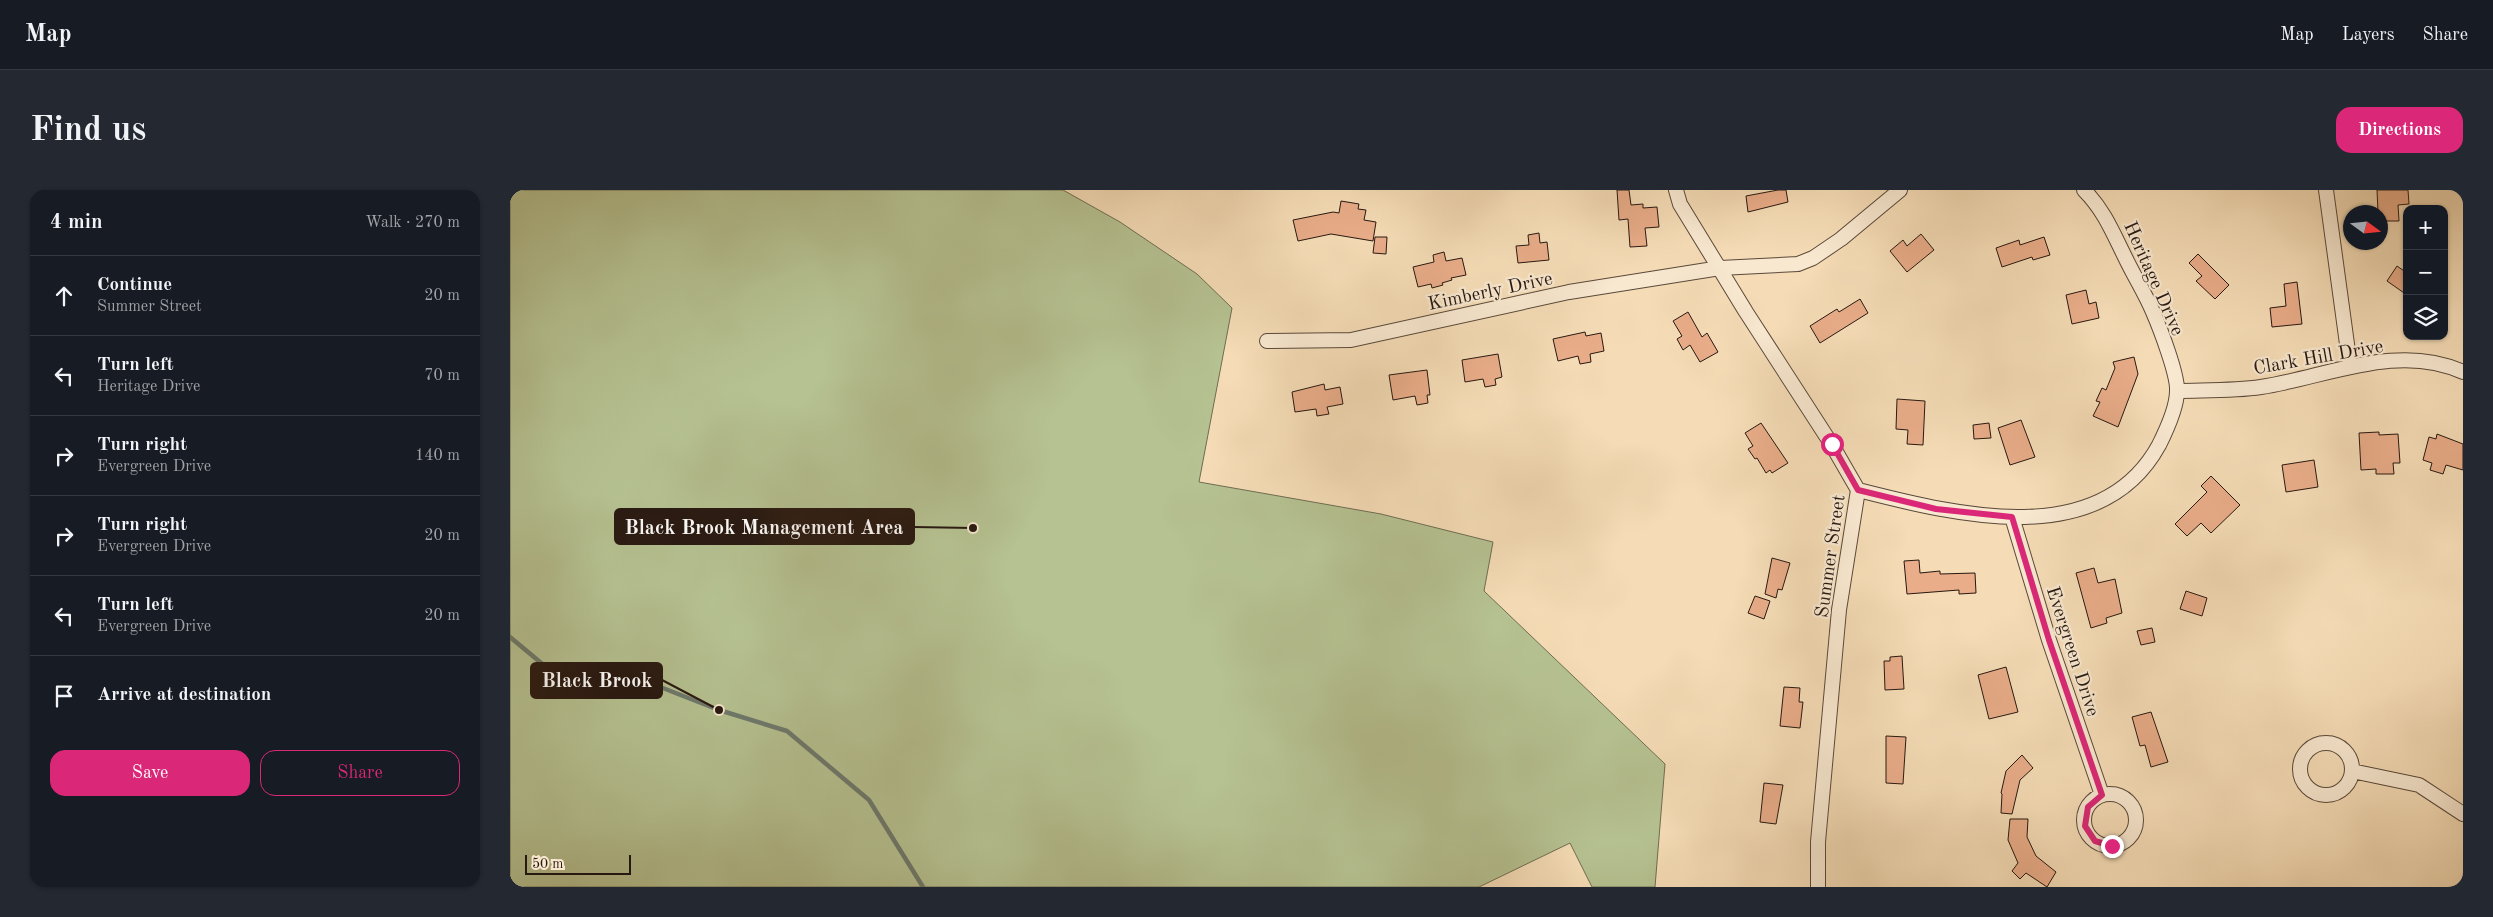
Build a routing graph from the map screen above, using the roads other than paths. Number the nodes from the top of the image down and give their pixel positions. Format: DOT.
graph roads {
  1 [pos="1676,190"];
  2 [pos="1900,190"];
  3 [pos="2084,190"];
  4 [pos="2326,190"];
  5 [pos="1720,268"];
  6 [pos="1267,341"];
  7 [pos="2350,366"];
  8 [pos="2463,372"];
  9 [pos="2177,391"];
  10 [pos="1858,490"];
  11 [pos="2012,517"];
  12 [pos="2352,771"];
  13 [pos="2102,795"];
  14 [pos="2463,814"];
  15 [pos="1818,887"];
  1 -- 5 [label="street, Summer Street"];
  2 -- 5 [label="street"];
  3 -- 9 [label="street, Heritage Drive"];
  4 -- 7 [label="street"];
  5 -- 6 [label="street, Kimberly Drive"];
  5 -- 10 [label="street, Summer Street"];
  7 -- 8 [label="street, Clark Hill Drive"];
  7 -- 9 [label="street, Clark Hill Drive"];
  9 -- 11 [label="street"];
  10 -- 11 [label="street"];
  10 -- 15 [label="street, Summer Street"];
  11 -- 13 [label="street, Evergreen Drive"];
  12 -- 14 [label="street"];
}
